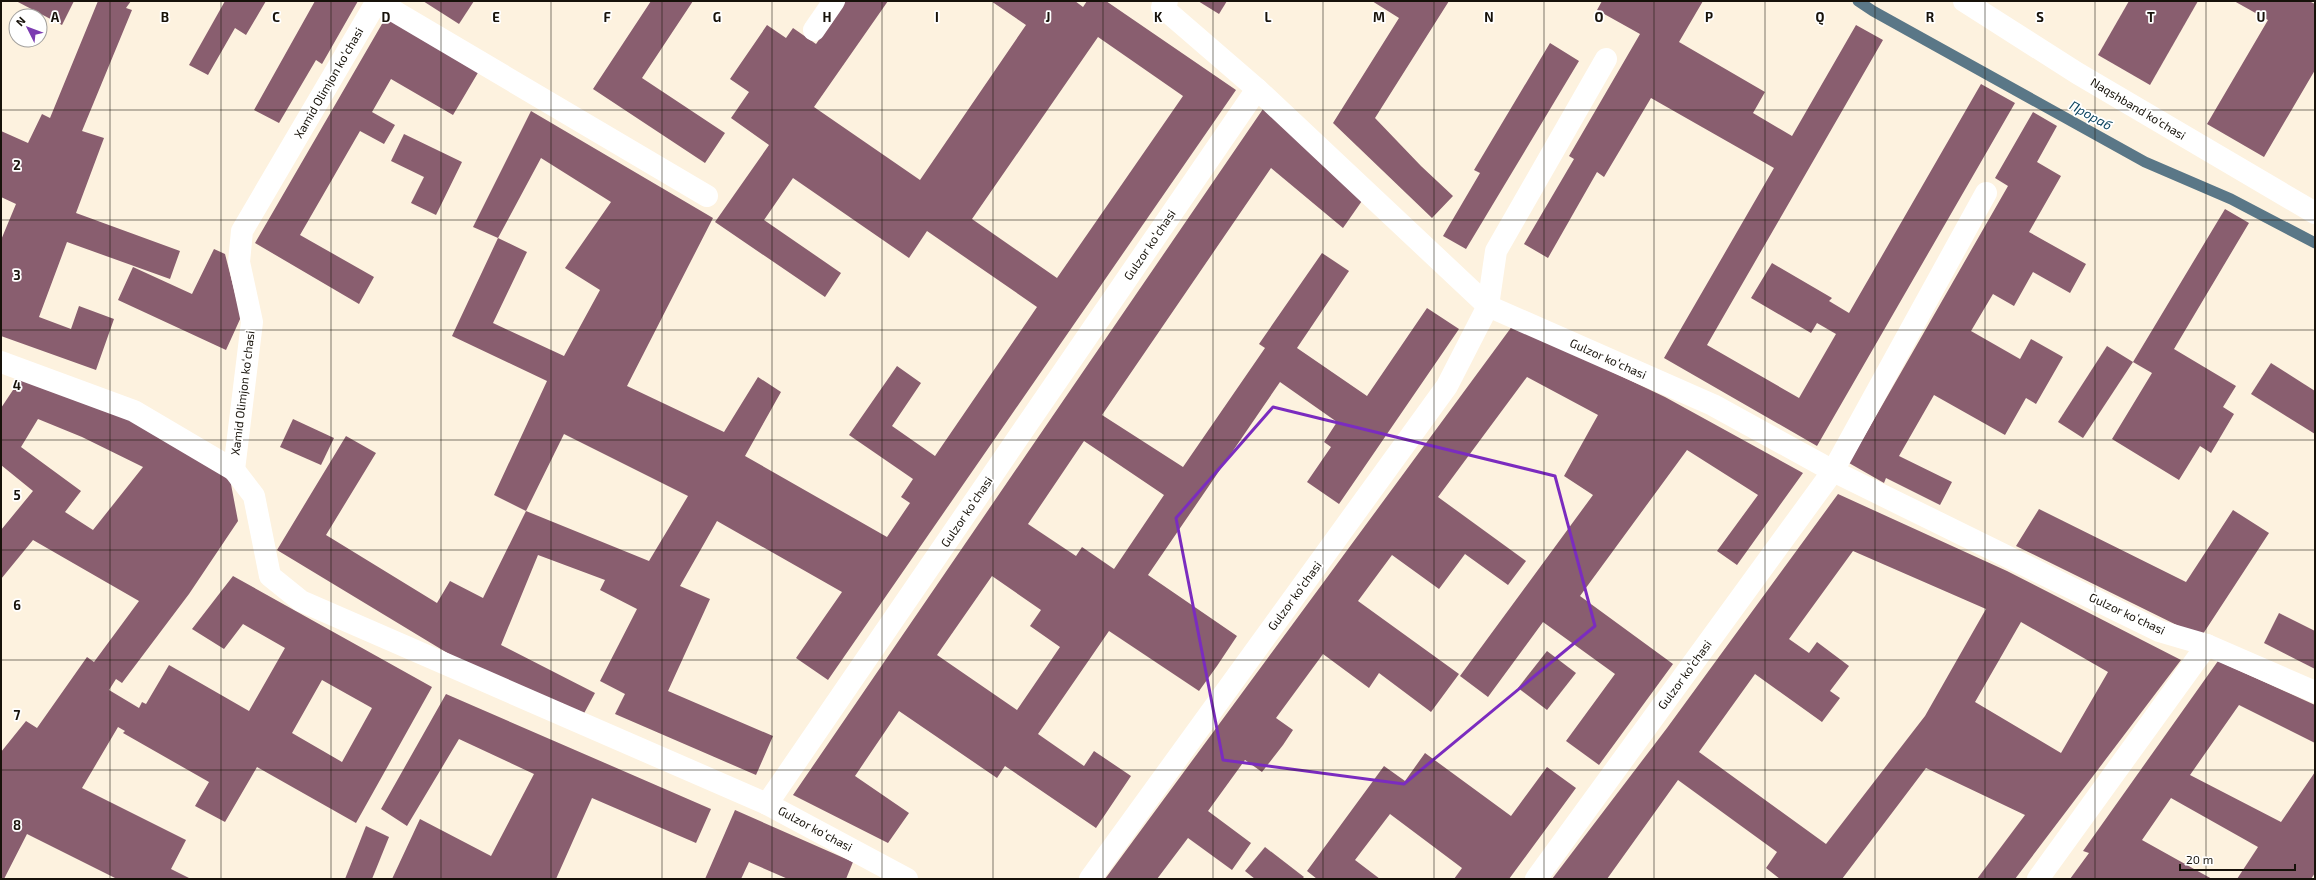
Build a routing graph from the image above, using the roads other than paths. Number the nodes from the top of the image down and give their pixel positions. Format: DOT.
graph roads {
  1 [pos="377,1"];
  2 [pos="834,1"];
  3 [pos="1964,1"];
  4 [pos="1161,3"];
  5 [pos="814,30"];
  6 [pos="1606,59"];
  7 [pos="1257,89"];
  8 [pos="1986,193"];
  9 [pos="706,196"];
  10 [pos="2315,213"];
  11 [pos="1488,306"];
  12 [pos="1,362"];
  13 [pos="234,470"];
  14 [pos="1833,471"];
  15 [pos="2207,645"];
  16 [pos="2315,692"];
  17 [pos="767,804"];
  18 [pos="907,879"];
  19 [pos="1090,879"];
  20 [pos="1536,879"];
  21 [pos="2038,879"];
  1 -- 9 [label="street"];
  1 -- 13 [label="street, Xamid Olimjon koʻchasi"];
  2 -- 5 [label="street"];
  3 -- 10 [label="street, Naqshband ko'chasi"];
  4 -- 7 [label="street, Gulzor koʻchasi"];
  6 -- 11 [label="street"];
  7 -- 11 [label="street, Gulzor koʻchasi"];
  7 -- 17 [label="street, Gulzor koʻchasi"];
  8 -- 14 [label="street"];
  11 -- 14 [label="street, Gulzor koʻchasi"];
  11 -- 19 [label="street, Gulzor koʻchasi"];
  12 -- 13 [label="street, Xamid Olimjon koʻchasi"];
  13 -- 17 [label="street"];
  14 -- 15 [label="street, Gulzor koʻchasi"];
  14 -- 20 [label="street, Gulzor koʻchasi"];
  15 -- 16 [label="street, Gulzor koʻchasi"];
  15 -- 21 [label="street"];
  17 -- 18 [label="street, Gulzor koʻchasi"];
}
